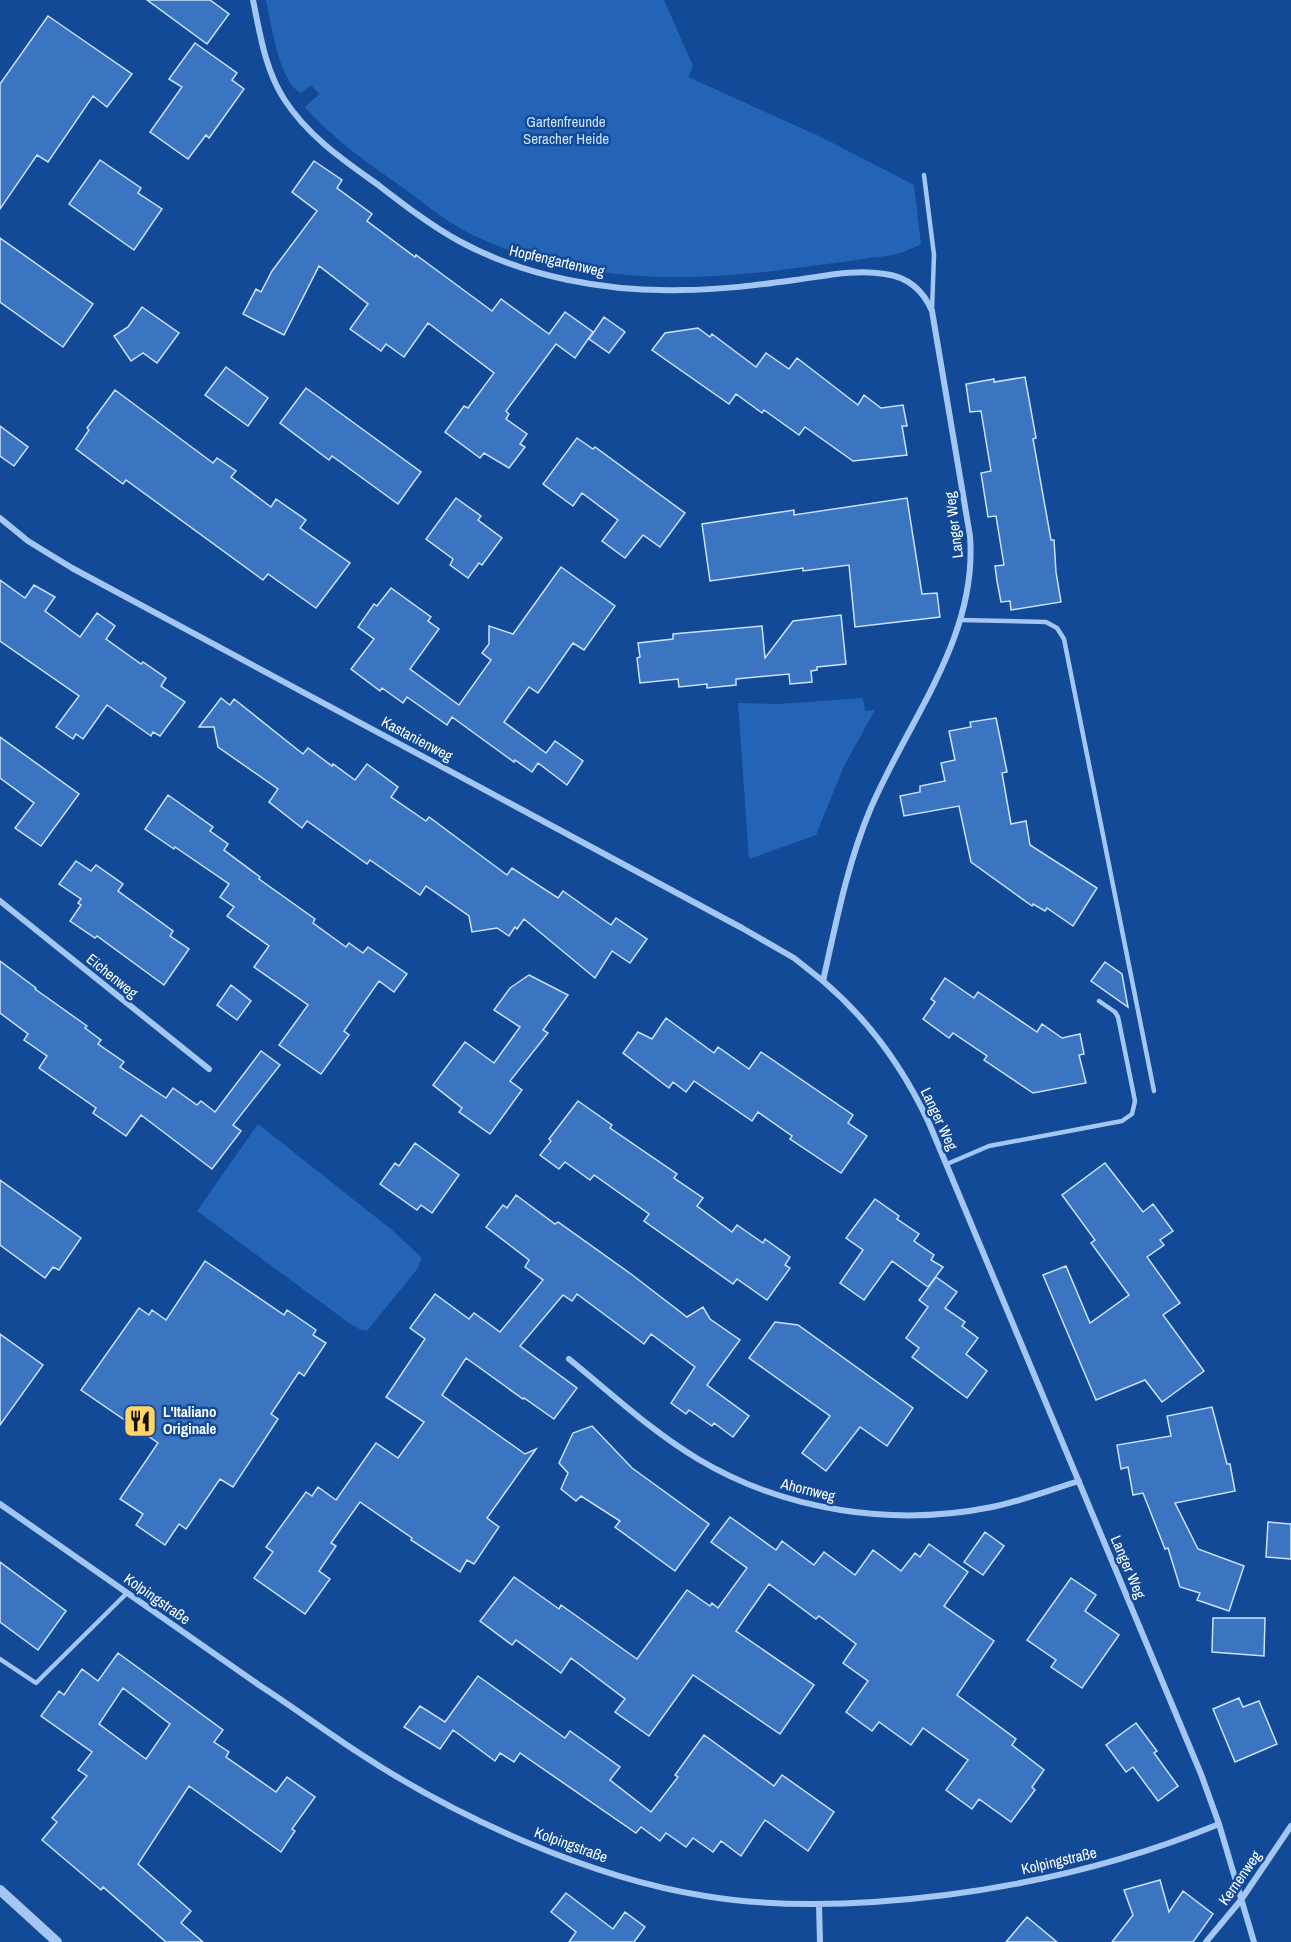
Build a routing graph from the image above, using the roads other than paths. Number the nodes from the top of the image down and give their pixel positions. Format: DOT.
graph roads {
  1 [pos="253,0"];
  2 [pos="924,176"];
  3 [pos="932,311"];
  4 [pos="0,518"];
  5 [pos="962,620"];
  6 [pos="0,901"];
  7 [pos="823,981"];
  8 [pos="1100,1001"];
  9 [pos="209,1069"];
  10 [pos="1154,1091"];
  11 [pos="947,1164"];
  12 [pos="569,1359"];
  13 [pos="1079,1481"];
  14 [pos="0,1504"];
  15 [pos="128,1593"];
  16 [pos="0,1659"];
  17 [pos="1218,1824"];
  18 [pos="1291,1826"];
  19 [pos="0,1890"];
  20 [pos="1241,1900"];
  21 [pos="819,1904"];
  22 [pos="57,1942"];
  23 [pos="820,1942"];
  24 [pos="1206,1942"];
  25 [pos="1254,1942"];
  1 -- 3 [label="street, Hopfengartenweg"];
  2 -- 3 [label="lane"];
  3 -- 5 [label="street, Langer Weg"];
  4 -- 7 [label="street, Kastanienweg"];
  5 -- 7 [label="street, Langer Weg"];
  5 -- 10 [label="lane"];
  6 -- 9 [label="street, Eichenweg"];
  7 -- 11 [label="street, Langer Weg"];
  8 -- 11 [label="lane"];
  11 -- 13 [label="street, Langer Weg"];
  12 -- 13 [label="street, Ahornweg"];
  13 -- 17 [label="street, Langer Weg"];
  14 -- 15 [label="street, Kolpingstraße"];
  15 -- 16 [label="lane"];
  15 -- 21 [label="street, Kolpingstraße"];
  17 -- 20 [label="street, Langer Weg"];
  17 -- 21 [label="street, Kolpingstraße"];
  18 -- 20 [label="street, Kernenweg"];
  19 -- 22 [label="street"];
  20 -- 24 [label="street, Kernenweg"];
  20 -- 25 [label="street, Langer Weg"];
  21 -- 23 [label="street"];
}
